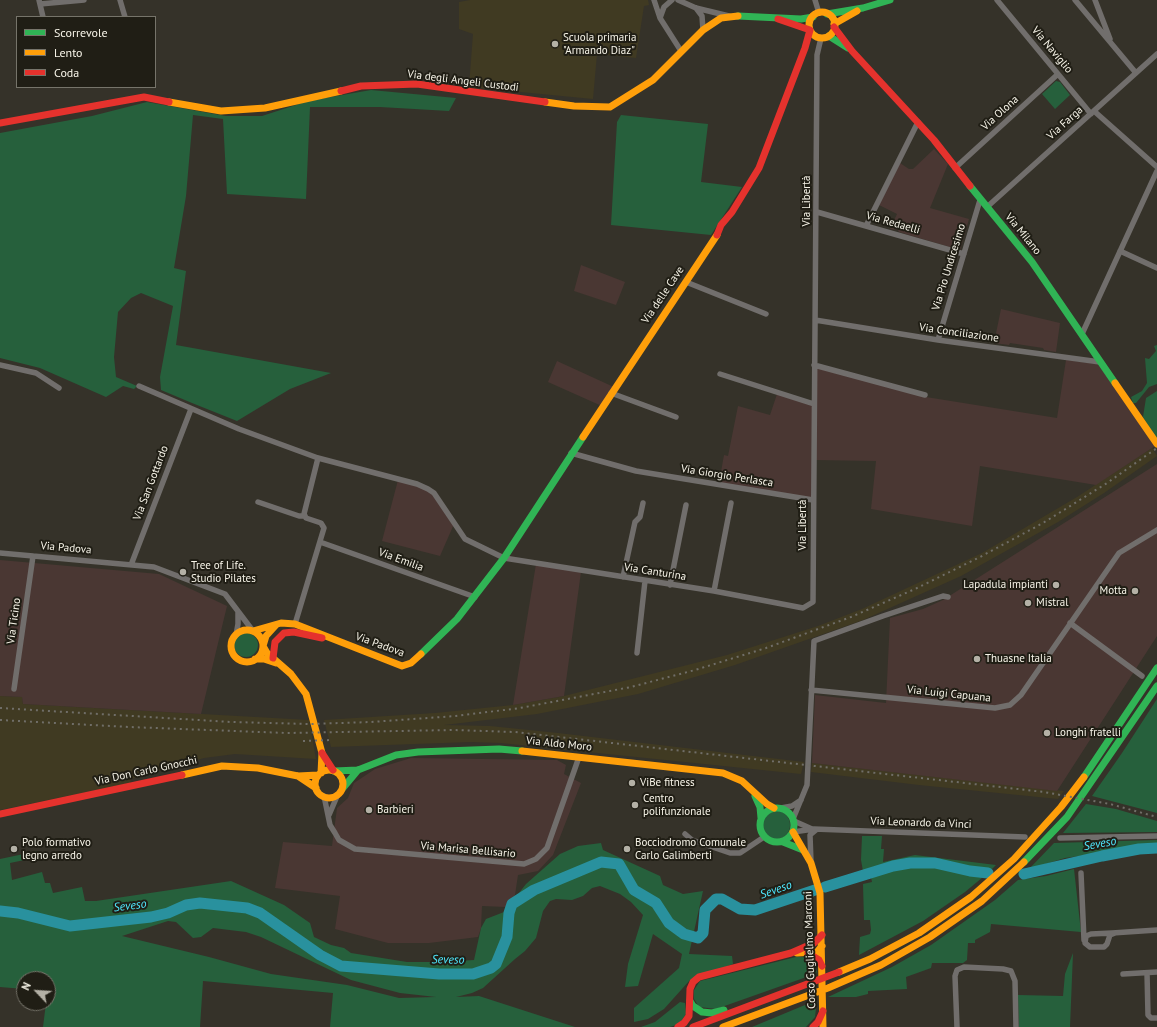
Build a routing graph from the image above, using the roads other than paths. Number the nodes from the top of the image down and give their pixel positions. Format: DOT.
graph roads {
  1 [pos="84,0"];
  2 [pos="120,0"];
  3 [pos="654,0"];
  4 [pos="672,0"];
  5 [pos="678,0"];
  6 [pos="814,0"];
  7 [pos="890,0"];
  8 [pos="996,0"];
  9 [pos="1075,0"];
  10 [pos="1095,0"];
  11 [pos="39,2"];
  12 [pos="696,8"];
  13 [pos="863,8"];
  14 [pos="827,14"];
  15 [pos="816,15"];
  16 [pos="43,16"];
  17 [pos="125,16"];
  18 [pos="729,16"];
  19 [pos="660,18"];
  20 [pos="778,19"];
  21 [pos="834,25"];
  22 [pos="703,30"];
  23 [pos="810,30"];
  24 [pos="829,36"];
  25 [pos="821,38"];
  26 [pos="1112,44"];
  27 [pos="681,51"];
  28 [pos="853,52"];
  29 [pos="1157,54"];
  30 [pos="1058,74"];
  31 [pos="1136,74"];
  32 [pos="1092,113"];
  33 [pos="918,122"];
  34 [pos="0,123"];
  35 [pos="1157,167"];
  36 [pos="955,168"];
  37 [pos="1157,172"];
  38 [pos="980,200"];
  39 [pos="987,208"];
  40 [pos="817,212"];
  41 [pos="866,226"];
  42 [pos="1120,251"];
  43 [pos="964,254"];
  44 [pos="1157,268"];
  45 [pos="686,282"];
  46 [pos="766,314"];
  47 [pos="816,320"];
  48 [pos="1082,334"];
  49 [pos="938,340"];
  50 [pos="1100,362"];
  51 [pos="0,365"];
  52 [pos="814,365"];
  53 [pos="720,374"];
  54 [pos="139,386"];
  55 [pos="59,388"];
  56 [pos="611,393"];
  57 [pos="925,395"];
  58 [pos="814,404"];
  59 [pos="191,409"];
  60 [pos="676,417"];
  61 [pos="1157,444"];
  62 [pos="571,453"];
  63 [pos="318,458"];
  64 [pos="813,500"];
  65 [pos="258,502"];
  66 [pos="643,503"];
  67 [pos="731,503"];
  68 [pos="686,505"];
  69 [pos="304,516"];
  70 [pos="1157,530"];
  71 [pos="320,542"];
  72 [pos="0,553"];
  73 [pos="33,556"];
  74 [pos="504,558"];
  75 [pos="131,565"];
  76 [pos="623,577"];
  77 [pos="645,581"];
  78 [pos="670,585"];
  79 [pos="714,591"];
  80 [pos="475,597"];
  81 [pos="948,597"];
  82 [pos="803,608"];
  83 [pos="237,610"];
  84 [pos="1070,623"];
  85 [pos="295,624"];
  86 [pos="276,625"];
  87 [pos="253,631"];
  88 [pos="236,634"];
  89 [pos="339,641"];
  90 [pos="263,646"];
  91 [pos="637,653"];
  92 [pos="273,658"];
  93 [pos="255,659"];
  94 [pos="282,666"];
  95 [pos="1157,668"];
  96 [pos="1142,676"];
  97 [pos="1156,688"];
  98 [pos="14,689"];
  99 [pos="811,690"];
  100 [pos="322,753"];
  101 [pos="579,757"];
  102 [pos="358,770"];
  103 [pos="333,771"];
  104 [pos="320,774"];
  105 [pos="298,776"];
  106 [pos="316,788"];
  107 [pos="340,792"];
  108 [pos="754,794"];
  109 [pos="324,796"];
  110 [pos="801,800"];
  111 [pos="778,808"];
  112 [pos="0,814"];
  113 [pos="329,816"];
  114 [pos="761,818"];
  115 [pos="793,820"];
  116 [pos="815,829"];
  117 [pos="793,832"];
  118 [pos="685,834"];
  119 [pos="1157,836"];
  120 [pos="764,837"];
  121 [pos="1060,838"];
  122 [pos="1028,840"];
  123 [pos="783,842"];
  124 [pos="805,852"];
  125 [pos="811,863"];
  126 [pos="1081,874"];
  127 [pos="1157,930"];
  128 [pos="1115,932"];
  129 [pos="822,935"];
  130 [pos="1084,940"];
  131 [pos="809,950"];
  132 [pos="821,950"];
  133 [pos="822,966"];
  134 [pos="1157,972"];
  135 [pos="1147,973"];
  136 [pos="1123,974"];
  137 [pos="765,1000"];
  138 [pos="690,1001"];
  139 [pos="768,1010"];
  140 [pos="823,1011"];
  141 [pos="1157,1018"];
  142 [pos="678,1027"];
  143 [pos="693,1027"];
  144 [pos="723,1027"];
  145 [pos="740,1027"];
  146 [pos="814,1027"];
  147 [pos="823,1027"];
  148 [pos="957,1027"];
  149 [pos="1016,1027"];
  1 -- 11 [label="street"];
  2 -- 17 [label="street"];
  3 -- 19 [label="street"];
  4 -- 19 [label="street"];
  5 -- 12 [label="street"];
  6 -- 15 [label="street"];
  7 -- 13 [label="main road"];
  8 -- 30 [label="street, Via Naviglio"];
  9 -- 26 [label="street"];
  10 -- 26 [label="street"];
  11 -- 16 [label="street"];
  12 -- 18 [label="street"];
  12 -- 22 [label="street"];
  13 -- 14 [label="main road"];
  13 -- 21 [label="main road"];
  14 -- 15 [label="main road"];
  14 -- 21 [label="main road"];
  15 -- 20 [label="main road, Via degli Angeli Custodi"];
  15 -- 23 [label="main road"];
  18 -- 20 [label="main road, Via degli Angeli Custodi"];
  18 -- 22 [label="main road, Via degli Angeli Custodi"];
  19 -- 27 [label="street"];
  20 -- 23 [label="main road, Via degli Angeli Custodi"];
  21 -- 24 [label="main road"];
  21 -- 28 [label="main road, Via Milano"];
  22 -- 27 [label="main road, Via degli Angeli Custodi"];
  23 -- 25 [label="main road"];
  23 -- 45 [label="main road, Via delle Cave"];
  24 -- 25 [label="main road"];
  24 -- 28 [label="main road, Via Milano"];
  25 -- 40 [label="street, Via Libertà"];
  26 -- 31 [label="street"];
  27 -- 34 [label="main road, Via degli Angeli Custodi"];
  28 -- 33 [label="main road, Via Milano"];
  29 -- 31 [label="street, Via Farga"];
  30 -- 32 [label="street, Via Naviglio"];
  30 -- 36 [label="street, Via Olona"];
  31 -- 32 [label="street, Via Farga"];
  32 -- 35 [label="street, Via Naviglio"];
  32 -- 39 [label="street, Via Farga"];
  33 -- 36 [label="main road, Via Milano"];
  33 -- 41 [label="street"];
  36 -- 38 [label="main road, Via Milano"];
  37 -- 42 [label="street"];
  38 -- 39 [label="main road, Via Milano"];
  38 -- 43 [label="street, Via Pio Undicesimo"];
  39 -- 48 [label="main road, Via Milano"];
  40 -- 41 [label="street, Via Redaelli"];
  40 -- 47 [label="street, Via Libertà"];
  41 -- 43 [label="street, Via Redaelli"];
  42 -- 44 [label="street"];
  42 -- 48 [label="street"];
  43 -- 49 [label="street, Via Pio Undicesimo"];
  45 -- 46 [label="street"];
  45 -- 56 [label="main road, Via delle Cave"];
  47 -- 49 [label="street, Via Conciliazione"];
  47 -- 52 [label="street, Via Libertà"];
  48 -- 50 [label="main road, Via Milano"];
  49 -- 50 [label="street, Via Conciliazione"];
  50 -- 61 [label="main road, Via Milano"];
  51 -- 55 [label="street"];
  52 -- 57 [label="street"];
  52 -- 58 [label="street, Via Libertà"];
  53 -- 58 [label="street"];
  54 -- 59 [label="street, Via Canturina"];
  56 -- 60 [label="street"];
  56 -- 62 [label="main road, Via delle Cave"];
  58 -- 64 [label="street, Via Libertà"];
  59 -- 63 [label="street, Via Canturina"];
  59 -- 75 [label="street, Via San Gottardo"];
  62 -- 64 [label="street, Via Giorgio Perlasca"];
  62 -- 74 [label="main road, Via delle Cave"];
  63 -- 69 [label="street"];
  63 -- 74 [label="street, Via Canturina"];
  64 -- 82 [label="street, Via Libertà"];
  65 -- 69 [label="street"];
  66 -- 76 [label="street"];
  67 -- 79 [label="street"];
  68 -- 78 [label="street"];
  69 -- 71 [label="street"];
  70 -- 84 [label="street, Via Luigi Capuana"];
  71 -- 80 [label="street, Via Emilia"];
  71 -- 85 [label="street"];
  72 -- 73 [label="street, Via Padova"];
  73 -- 75 [label="street, Via Padova"];
  73 -- 98 [label="street, Via Ticino"];
  74 -- 76 [label="street, Via Canturina"];
  74 -- 80 [label="main road, Via Padova"];
  75 -- 83 [label="street, Via Padova"];
  76 -- 77 [label="street, Via Canturina"];
  77 -- 78 [label="street, Via Canturina"];
  77 -- 91 [label="street"];
  78 -- 79 [label="street, Via Canturina"];
  79 -- 82 [label="street, Via Canturina"];
  80 -- 89 [label="main road, Via Padova"];
  81 -- 99 [label="street"];
  83 -- 87 [label="street, Via Padova"];
  83 -- 88 [label="street"];
  84 -- 96 [label="street"];
  84 -- 99 [label="street, Via Luigi Capuana"];
  85 -- 86 [label="main road, Via Padova"];
  85 -- 89 [label="main road, Via Padova"];
  86 -- 87 [label="main road, Via Padova"];
  86 -- 90 [label="main road"];
  87 -- 88 [label="main road"];
  87 -- 90 [label="main road"];
  88 -- 93 [label="main road"];
  89 -- 92 [label="main road"];
  90 -- 92 [label="main road"];
  90 -- 93 [label="main road"];
  92 -- 94 [label="main road"];
  93 -- 94 [label="main road"];
  94 -- 100 [label="main road"];
  95 -- 122 [label="main road"];
  97 -- 139 [label="main road"];
  99 -- 110 [label="street"];
  100 -- 103 [label="main road"];
  100 -- 104 [label="main road"];
  101 -- 102 [label="main road, Via Aldo Moro"];
  101 -- 108 [label="main road, Via Aldo Moro"];
  101 -- 113 [label="street, Via Marisa Bellisario"];
  102 -- 103 [label="main road, Via Aldo Moro"];
  102 -- 107 [label="main road, Via Aldo Moro"];
  103 -- 104 [label="main road"];
  103 -- 107 [label="main road"];
  104 -- 105 [label="main road"];
  104 -- 106 [label="main road"];
  105 -- 106 [label="main road"];
  105 -- 112 [label="main road, Via Don Carlo Gnocchi"];
  106 -- 109 [label="main road"];
  107 -- 109 [label="main road"];
  107 -- 113 [label="street"];
  108 -- 111 [label="main road, Via Aldo Moro"];
  108 -- 114 [label="main road, Via Aldo Moro"];
  109 -- 113 [label="street, Via Marisa Bellisario"];
  110 -- 111 [label="street"];
  110 -- 115 [label="street"];
  111 -- 114 [label="main road"];
  111 -- 115 [label="main road"];
  114 -- 120 [label="main road"];
  115 -- 116 [label="street"];
  115 -- 117 [label="main road"];
  116 -- 117 [label="street"];
  116 -- 122 [label="street, Via Leonardo da Vinci"];
  116 -- 125 [label="street"];
  117 -- 123 [label="main road"];
  117 -- 124 [label="main road, Corso Guglielmo Marconi"];
  118 -- 120 [label="street"];
  119 -- 121 [label="street"];
  120 -- 123 [label="main road"];
  122 -- 137 [label="main road"];
  123 -- 124 [label="main road"];
  124 -- 125 [label="main road, Corso Guglielmo Marconi"];
  125 -- 129 [label="main road, Corso Guglielmo Marconi"];
  126 -- 130 [label="street"];
  127 -- 128 [label="street"];
  128 -- 130 [label="street"];
  128 -- 130 [label="street"];
  129 -- 131 [label="main road"];
  129 -- 132 [label="main road, Corso Guglielmo Marconi"];
  131 -- 132 [label="main road"];
  131 -- 133 [label="main road"];
  131 -- 138 [label="main road"];
  132 -- 133 [label="main road, Corso Guglielmo Marconi"];
  133 -- 140 [label="main road, Corso Guglielmo Marconi"];
  134 -- 135 [label="street"];
  135 -- 136 [label="street"];
  135 -- 141 [label="street"];
  137 -- 138 [label="main road"];
  137 -- 143 [label="main road"];
  138 -- 142 [label="main road"];
  139 -- 144 [label="main road"];
  139 -- 145 [label="main road"];
  140 -- 146 [label="main road"];
  140 -- 147 [label="main road, Corso Guglielmo Marconi"];
  148 -- 149 [label="street"];
}
